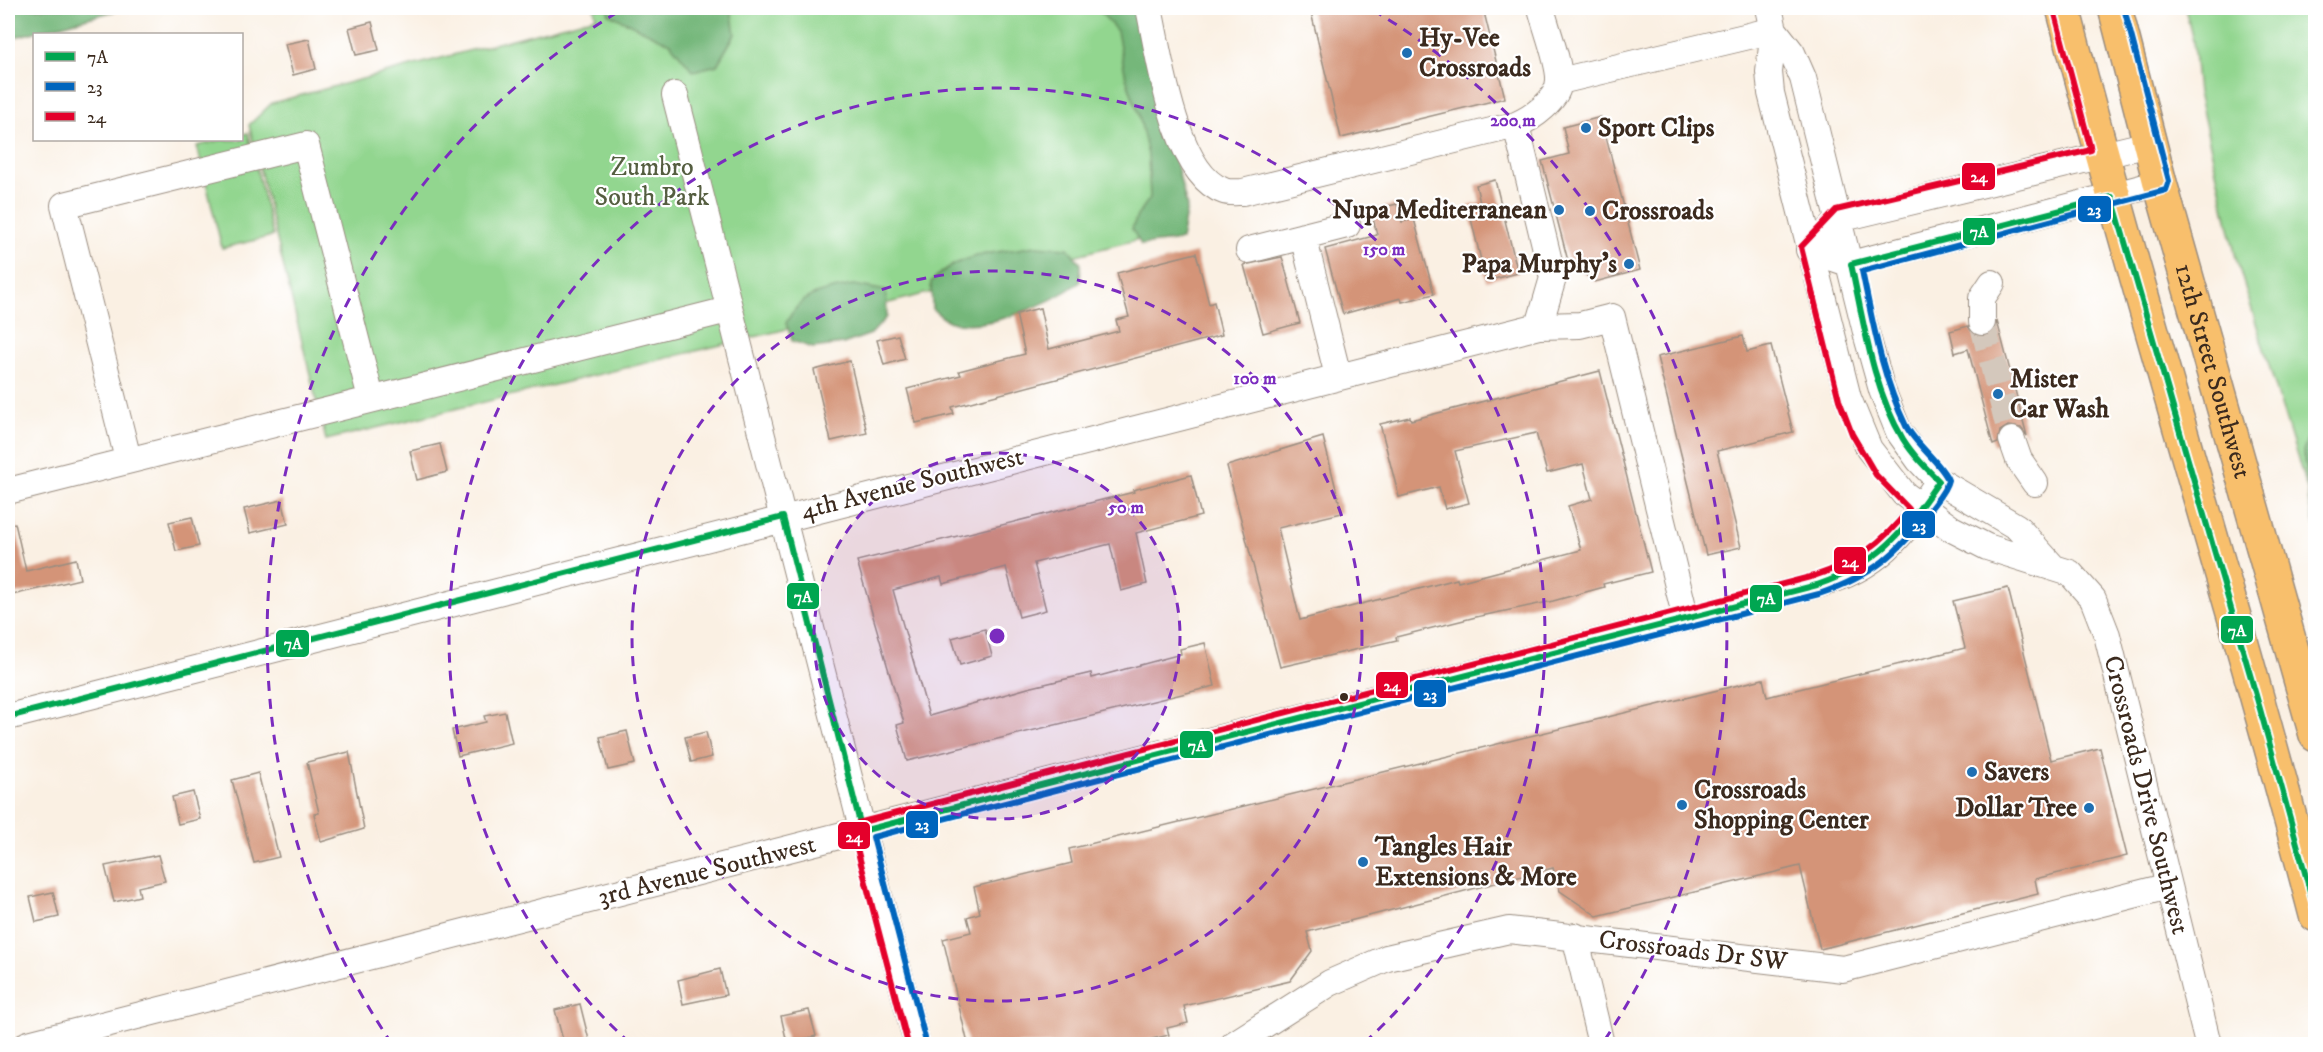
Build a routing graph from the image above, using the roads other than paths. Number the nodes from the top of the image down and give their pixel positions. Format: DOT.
graph roads {
  1 [pos="1149,8"];
  2 [pos="1541,8"];
  3 [pos="2063,8"];
  4 [pos="2115,8"];
  5 [pos="1771,19"];
  6 [pos="1560,81"];
  7 [pos="675,95"];
  8 [pos="1516,125"];
  9 [pos="2149,144"];
  10 [pos="2102,157"];
  11 [pos="2160,183"];
  12 [pos="2112,197"];
  13 [pos="1839,219"];
  14 [pos="1347,225"];
  15 [pos="1303,236"];
  16 [pos="1249,250"];
  17 [pos="1809,250"];
  18 [pos="1851,264"];
  19 [pos="1992,283"];
  20 [pos="728,310"];
  21 [pos="1982,322"];
  22 [pos="1539,326"];
  23 [pos="1338,376"];
  24 [pos="371,398"];
  25 [pos="2012,440"];
  26 [pos="128,459"];
  27 [pos="1939,481"];
  28 [pos="2035,483"];
  29 [pos="8,491"];
  30 [pos="1921,508"];
  31 [pos="783,517"];
  32 [pos="2053,567"];
  33 [pos="1686,619"];
  34 [pos="8,717"];
  35 [pos="2316,735"];
  36 [pos="862,831"];
  37 [pos="2169,886"];
  38 [pos="2316,915"];
  39 [pos="1575,936"];
  40 [pos="28,1044"];
  41 [pos="917,1044"];
  42 [pos="1234,1044"];
  43 [pos="1601,1044"];
  44 [pos="2208,1044"];
  1 -- 8 [label="street"];
  2 -- 6 [label="street"];
  3 -- 10 [label="main road, 12th Street Southwest"];
  4 -- 9 [label="main road, 12th Street Southwest"];
  5 -- 6 [label="street"];
  5 -- 13 [label="street, Crossroads Drive Southwest"];
  5 -- 17 [label="street"];
  6 -- 8 [label="street"];
  7 -- 20 [label="street"];
  8 -- 22 [label="street"];
  9 -- 10 [label="street"];
  9 -- 11 [label="main road, 12th Street Southwest"];
  10 -- 12 [label="main road, 12th Street Southwest"];
  10 -- 13 [label="street"];
  11 -- 12 [label="street"];
  11 -- 35 [label="main road, 12th Street Southwest"];
  12 -- 18 [label="street"];
  12 -- 38 [label="main road, 12th Street Southwest"];
  13 -- 17 [label="street"];
  13 -- 18 [label="street, Crossroads Drive Southwest"];
  14 -- 15 [label="street"];
  15 -- 16 [label="street"];
  15 -- 23 [label="street"];
  17 -- 18 [label="street"];
  17 -- 30 [label="street, Crossroads Drive Southwest"];
  18 -- 27 [label="street, Crossroads Drive Southwest"];
  19 -- 21 [label="street"];
  20 -- 24 [label="street"];
  20 -- 31 [label="street"];
  22 -- 23 [label="street, 4th Avenue Southwest"];
  22 -- 33 [label="street, 4th Avenue Southwest"];
  23 -- 31 [label="street, 4th Avenue Southwest"];
  24 -- 26 [label="street"];
  24 -- 26 [label="street"];
  25 -- 28 [label="street"];
  26 -- 29 [label="street"];
  27 -- 30 [label="street, 3rd Avenue Southwest"];
  27 -- 32 [label="street, Crossroads Drive Southwest"];
  30 -- 32 [label="street, Crossroads Drive Southwest"];
  30 -- 33 [label="street, 3rd Avenue Southwest"];
  31 -- 34 [label="street, 4th Avenue Southwest"];
  31 -- 36 [label="street"];
  32 -- 37 [label="street, Crossroads Drive Southwest"];
  33 -- 36 [label="street, 3rd Avenue Southwest"];
  36 -- 40 [label="street, 3rd Avenue Southwest"];
  36 -- 41 [label="street"];
  37 -- 39 [label="street, Crossroads Dr SW"];
  37 -- 44 [label="street, Crossroads Drive Southwest"];
  39 -- 42 [label="street, Crossroads Dr SW"];
  39 -- 43 [label="street"];
}
